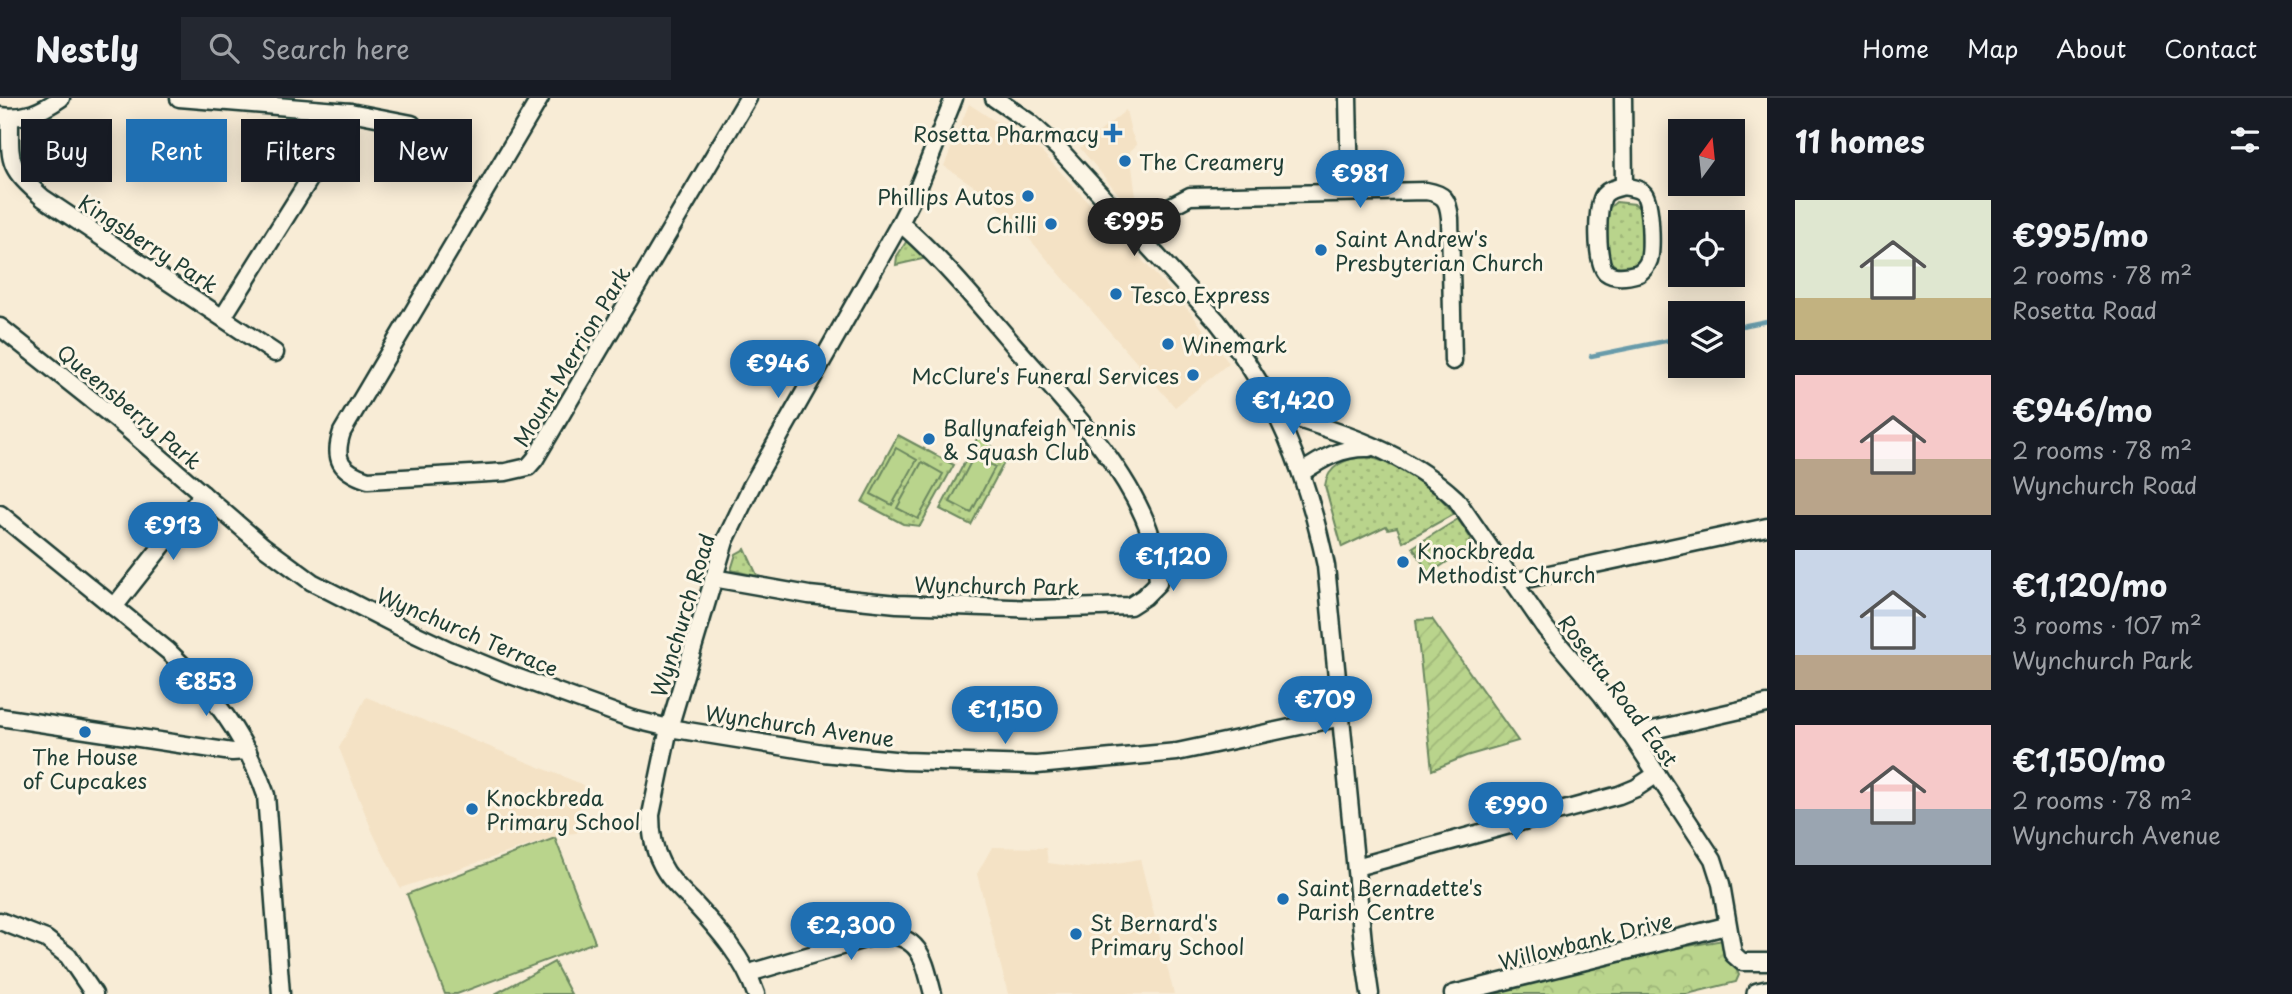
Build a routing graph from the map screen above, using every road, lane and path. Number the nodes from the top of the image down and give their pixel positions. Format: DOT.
graph roads {
  1 [pos="61,98"];
  2 [pos="178,98"];
  3 [pos="540,98"];
  4 [pos="748,98"];
  5 [pos="954,98"];
  6 [pos="994,98"];
  7 [pos="1348,98"];
  8 [pos="1623,98"];
  9 [pos="350,112"];
  10 [pos="5,117"];
  11 [pos="386,119"];
  12 [pos="1624,187"];
  13 [pos="1350,192"];
  14 [pos="900,223"];
  15 [pos="1138,236"];
  16 [pos="223,317"];
  17 [pos="0,327"];
  18 [pos="275,353"];
  19 [pos="1453,361"];
  20 [pos="1276,412"];
  21 [pos="1321,426"];
  22 [pos="1378,448"];
  23 [pos="1326,457"];
  24 [pos="1301,473"];
  25 [pos="203,494"];
  26 [pos="0,514"];
  27 [pos="1767,527"];
  28 [pos="263,546"];
  29 [pos="713,578"];
  30 [pos="1512,582"];
  31 [pos="114,607"];
  32 [pos="1767,704"];
  33 [pos="0,717"];
  34 [pos="1342,717"];
  35 [pos="669,728"];
  36 [pos="1631,735"];
  37 [pos="248,751"];
  38 [pos="1657,774"];
  39 [pos="1356,867"];
  40 [pos="0,920"];
  41 [pos="1726,926"];
  42 [pos="1767,962"];
  43 [pos="749,975"];
  44 [pos="1767,992"];
  45 [pos="94,994"];
  46 [pos="281,994"];
  47 [pos="756,994"];
  48 [pos="933,994"];
  49 [pos="1370,994"];
  50 [pos="1453,994"];
  51 [pos="1758,994"];
  1 -- 10 [label="street"];
  2 -- 9 [label="street"];
  3 -- 4 [label="street, Mount Merrion Park"];
  5 -- 14 [label="street, Wynchurch Road"];
  6 -- 15 [label="street"];
  7 -- 13 [label="street"];
  8 -- 12 [label="street"];
  9 -- 11 [label="street"];
  9 -- 16 [label="street"];
  10 -- 16 [label="street, Kingsberry Park"];
  12 -- 12 [label="street"];
  13 -- 15 [label="street"];
  13 -- 19 [label="street"];
  14 -- 29 [label="street, Wynchurch Road"];
  14 -- 29 [label="street, Wynchurch Park"];
  15 -- 20 [label="street"];
  16 -- 18 [label="street, Kingsberry Park"];
  17 -- 25 [label="street, Queensberry Park"];
  20 -- 21 [label="street, Rosetta Road East"];
  20 -- 24 [label="street"];
  21 -- 22 [label="street, Rosetta Road East"];
  21 -- 23 [label="street"];
  22 -- 23 [label="street"];
  22 -- 30 [label="street, Rosetta Road East"];
  23 -- 24 [label="street"];
  24 -- 34 [label="street"];
  25 -- 28 [label="street, Queensberry Park"];
  25 -- 31 [label="street"];
  26 -- 31 [label="street"];
  27 -- 30 [label="street"];
  28 -- 35 [label="street, Wynchurch Terrace"];
  29 -- 35 [label="street, Wynchurch Road"];
  30 -- 36 [label="street, Rosetta Road East"];
  31 -- 37 [label="street"];
  32 -- 36 [label="street"];
  33 -- 37 [label="street"];
  34 -- 35 [label="street, Wynchurch Avenue"];
  34 -- 39 [label="street"];
  35 -- 43 [label="street, Wynchurch Road"];
  36 -- 38 [label="street, Rosetta Road East"];
  37 -- 46 [label="street"];
  38 -- 39 [label="street"];
  38 -- 41 [label="street, Rosetta Road East"];
  39 -- 49 [label="street"];
  40 -- 45 [label="street"];
  41 -- 42 [label="street, Rosetta Road East"];
  41 -- 50 [label="street, Willowbank Drive"];
  43 -- 47 [label="street, Wynchurch Road"];
  43 -- 48 [label="street"];
  44 -- 51 [label="highway"];
}
